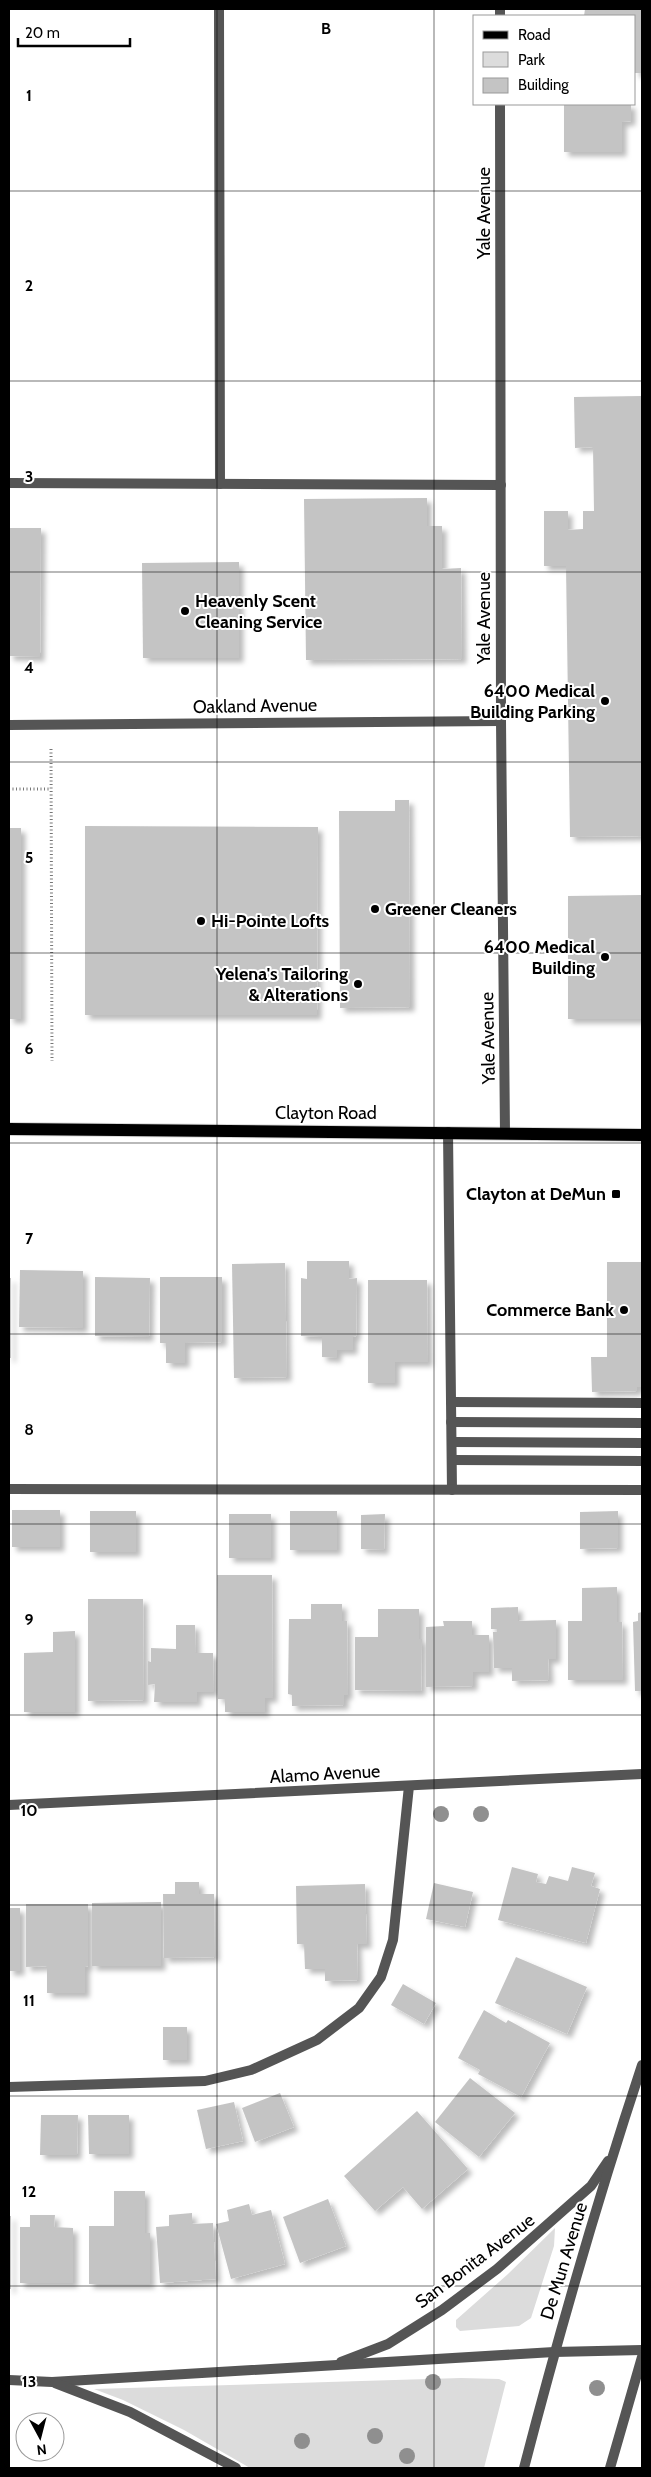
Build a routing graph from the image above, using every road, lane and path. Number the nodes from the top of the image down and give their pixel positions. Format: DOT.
graph roads {
  1 [pos="219,9"];
  2 [pos="500,105"];
  3 [pos="9,483"];
  4 [pos="220,484"];
  5 [pos="500,485"];
  6 [pos="501,720"];
  7 [pos="9,725"];
  8 [pos="51,748"];
  9 [pos="9,789"];
  10 [pos="51,789"];
  11 [pos="52,1061"];
  12 [pos="9,1129"];
  13 [pos="448,1132"];
  14 [pos="505,1133"];
  15 [pos="642,1136"];
  16 [pos="451,1402"];
  17 [pos="642,1403"];
  18 [pos="451,1422"];
  19 [pos="642,1423"];
  20 [pos="452,1442"];
  21 [pos="642,1443"];
  22 [pos="452,1460"];
  23 [pos="642,1461"];
  24 [pos="9,1489"];
  25 [pos="452,1490"];
  26 [pos="642,1490"];
  27 [pos="642,1774"];
  28 [pos="409,1786"];
  29 [pos="9,1805"];
  30 [pos="642,2065"];
  31 [pos="9,2087"];
  32 [pos="613,2154"];
  33 [pos="642,2350"];
  34 [pos="554,2352"];
  35 [pos="642,2357"];
  36 [pos="334,2365"];
  37 [pos="9,2380"];
  38 [pos="52,2382"];
  39 [pos="236,2468"];
  40 [pos="524,2468"];
  41 [pos="610,2468"];
  1 -- 4 [label="street"];
  2 -- 5 [label="street, Yale Avenue"];
  3 -- 4 [label="street"];
  4 -- 5 [label="street"];
  5 -- 6 [label="street, Yale Avenue"];
  6 -- 7 [label="street, Oakland Avenue"];
  6 -- 14 [label="street, Yale Avenue"];
  8 -- 10 [label="path"];
  9 -- 10 [label="path"];
  10 -- 11 [label="path"];
  12 -- 13 [label="main road, Clayton Road"];
  13 -- 14 [label="main road, Clayton Road"];
  13 -- 16 [label="street"];
  14 -- 15 [label="main road, Clayton Road"];
  16 -- 17 [label="street"];
  16 -- 18 [label="street"];
  18 -- 19 [label="street"];
  18 -- 20 [label="street"];
  20 -- 21 [label="street"];
  20 -- 22 [label="street"];
  22 -- 23 [label="street"];
  22 -- 25 [label="street"];
  24 -- 25 [label="street"];
  25 -- 26 [label="street"];
  27 -- 28 [label="street, Alamo Avenue"];
  28 -- 29 [label="street, Alamo Avenue"];
  28 -- 31 [label="street"];
  30 -- 32 [label="street, De Mun Avenue"];
  32 -- 34 [label="street, De Mun Avenue"];
  32 -- 36 [label="street, San Bonita Avenue"];
  33 -- 34 [label="street, San Bonita Avenue"];
  34 -- 36 [label="street, San Bonita Avenue"];
  34 -- 40 [label="street, De Mun Avenue"];
  35 -- 41 [label="street"];
  36 -- 38 [label="street, San Bonita Avenue"];
  37 -- 38 [label="street, San Bonita Avenue"];
  38 -- 39 [label="street, San Bonita Avenue"];
}
